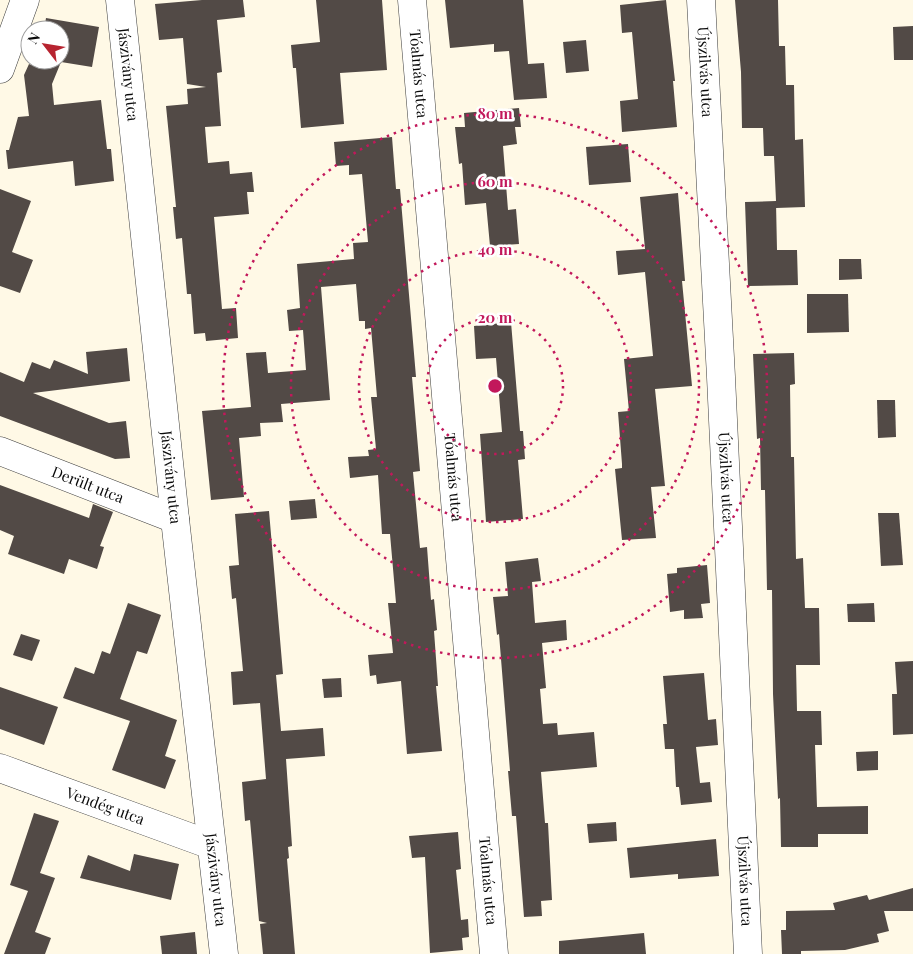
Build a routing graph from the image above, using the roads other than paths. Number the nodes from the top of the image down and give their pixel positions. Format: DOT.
graph roads {
  1 [pos="25,0"];
  2 [pos="120,0"];
  3 [pos="412,0"];
  4 [pos="700,0"];
  5 [pos="0,69"];
  6 [pos="0,451"];
  7 [pos="175,519"];
  8 [pos="0,768"];
  9 [pos="211,845"];
  10 [pos="224,954"];
  11 [pos="494,954"];
  12 [pos="748,954"];
  1 -- 5 [label="street"];
  2 -- 7 [label="street, Jászivány utca"];
  3 -- 11 [label="street, Tóalmás utca"];
  4 -- 12 [label="street, Újszilvás utca"];
  6 -- 7 [label="street, Derült utca"];
  7 -- 9 [label="street, Jászivány utca"];
  8 -- 9 [label="street, Vendég utca"];
  9 -- 10 [label="street, Jászivány utca"];
}
